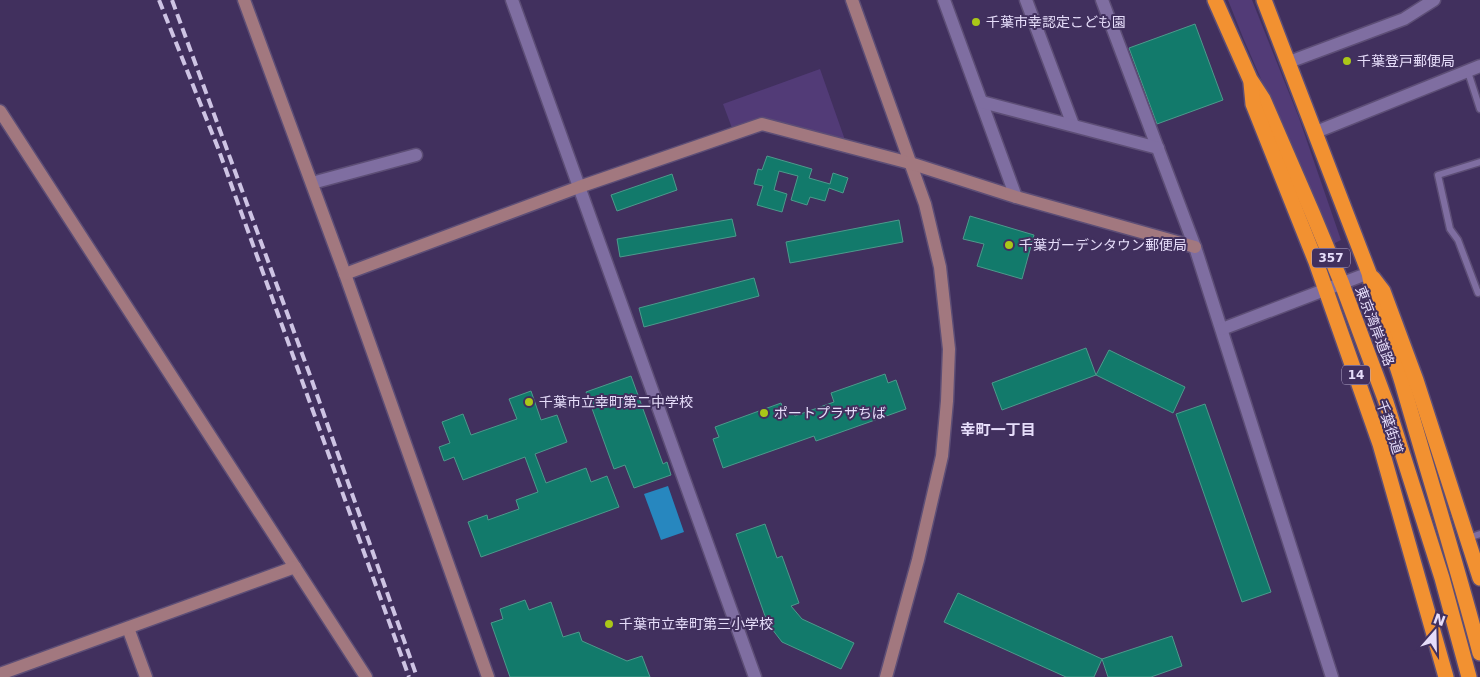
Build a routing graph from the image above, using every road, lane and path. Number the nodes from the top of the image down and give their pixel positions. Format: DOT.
graph roads {
  1 [pos="244,0"];
  2 [pos="512,0"];
  3 [pos="852,0"];
  4 [pos="944,0"];
  5 [pos="1026,0"];
  6 [pos="1102,0"];
  7 [pos="1215,0"];
  8 [pos="1264,0"];
  9 [pos="1434,0"];
  10 [pos="1289,62"];
  11 [pos="1480,66"];
  12 [pos="1468,72"];
  13 [pos="1250,79"];
  14 [pos="982,102"];
  15 [pos="1480,109"];
  16 [pos="0,111"];
  17 [pos="1073,125"];
  18 [pos="1316,132"];
  19 [pos="1158,148"];
  20 [pos="416,155"];
  21 [pos="1480,162"];
  22 [pos="910,163"];
  23 [pos="312,184"];
  24 [pos="579,187"];
  25 [pos="1016,196"];
  26 [pos="1195,246"];
  27 [pos="1369,273"];
  28 [pos="345,274"];
  29 [pos="1342,284"];
  30 [pos="1326,289"];
  31 [pos="1480,292"];
  32 [pos="1222,329"];
  33 [pos="1474,536"];
  34 [pos="295,566"];
  35 [pos="1480,578"];
  36 [pos="128,628"];
  37 [pos="1480,653"];
  38 [pos="0,674"];
  39 [pos="146,677"];
  40 [pos="366,677"];
  41 [pos="488,677"];
  42 [pos="755,677"];
  43 [pos="886,677"];
  44 [pos="1332,677"];
  45 [pos="1446,677"];
  46 [pos="1469,677"];
  1 -- 23 [label="street"];
  2 -- 24 [label="street"];
  3 -- 22 [label="street"];
  4 -- 14 [label="street"];
  5 -- 17 [label="street"];
  6 -- 19 [label="street"];
  7 -- 13 [label="highway, 東京湾岸道路 / 14"];
  8 -- 10 [label="highway, 東京湾岸道路"];
  9 -- 10 [label="street"];
  10 -- 18 [label="highway, 東京湾岸道路"];
  11 -- 12 [label="street"];
  12 -- 15 [label="lane"];
  12 -- 18 [label="street"];
  13 -- 29 [label="highway, 東京湾岸道路 / 357"];
  13 -- 30 [label="highway, 千葉街道 / 14"];
  14 -- 17 [label="street"];
  14 -- 25 [label="street"];
  16 -- 34 [label="street"];
  17 -- 19 [label="street"];
  18 -- 27 [label="highway, 東京湾岸道路"];
  19 -- 26 [label="street"];
  20 -- 23 [label="street"];
  21 -- 31 [label="lane"];
  22 -- 24 [label="street"];
  22 -- 25 [label="street"];
  22 -- 43 [label="street"];
  23 -- 28 [label="street"];
  24 -- 28 [label="street"];
  24 -- 42 [label="street"];
  25 -- 26 [label="street"];
  26 -- 32 [label="street"];
  27 -- 29 [label="street"];
  27 -- 33 [label="highway"];
  27 -- 37 [label="highway, 東京湾岸道路 / 357"];
  28 -- 41 [label="street"];
  29 -- 30 [label="street"];
  29 -- 46 [label="highway, 東京湾岸道路 / 357"];
  30 -- 32 [label="street"];
  30 -- 45 [label="highway, 千葉街道 / 14"];
  32 -- 44 [label="street"];
  33 -- 35 [label="highway"];
  34 -- 36 [label="street"];
  34 -- 40 [label="street"];
  36 -- 38 [label="street"];
  36 -- 39 [label="street"];
}
